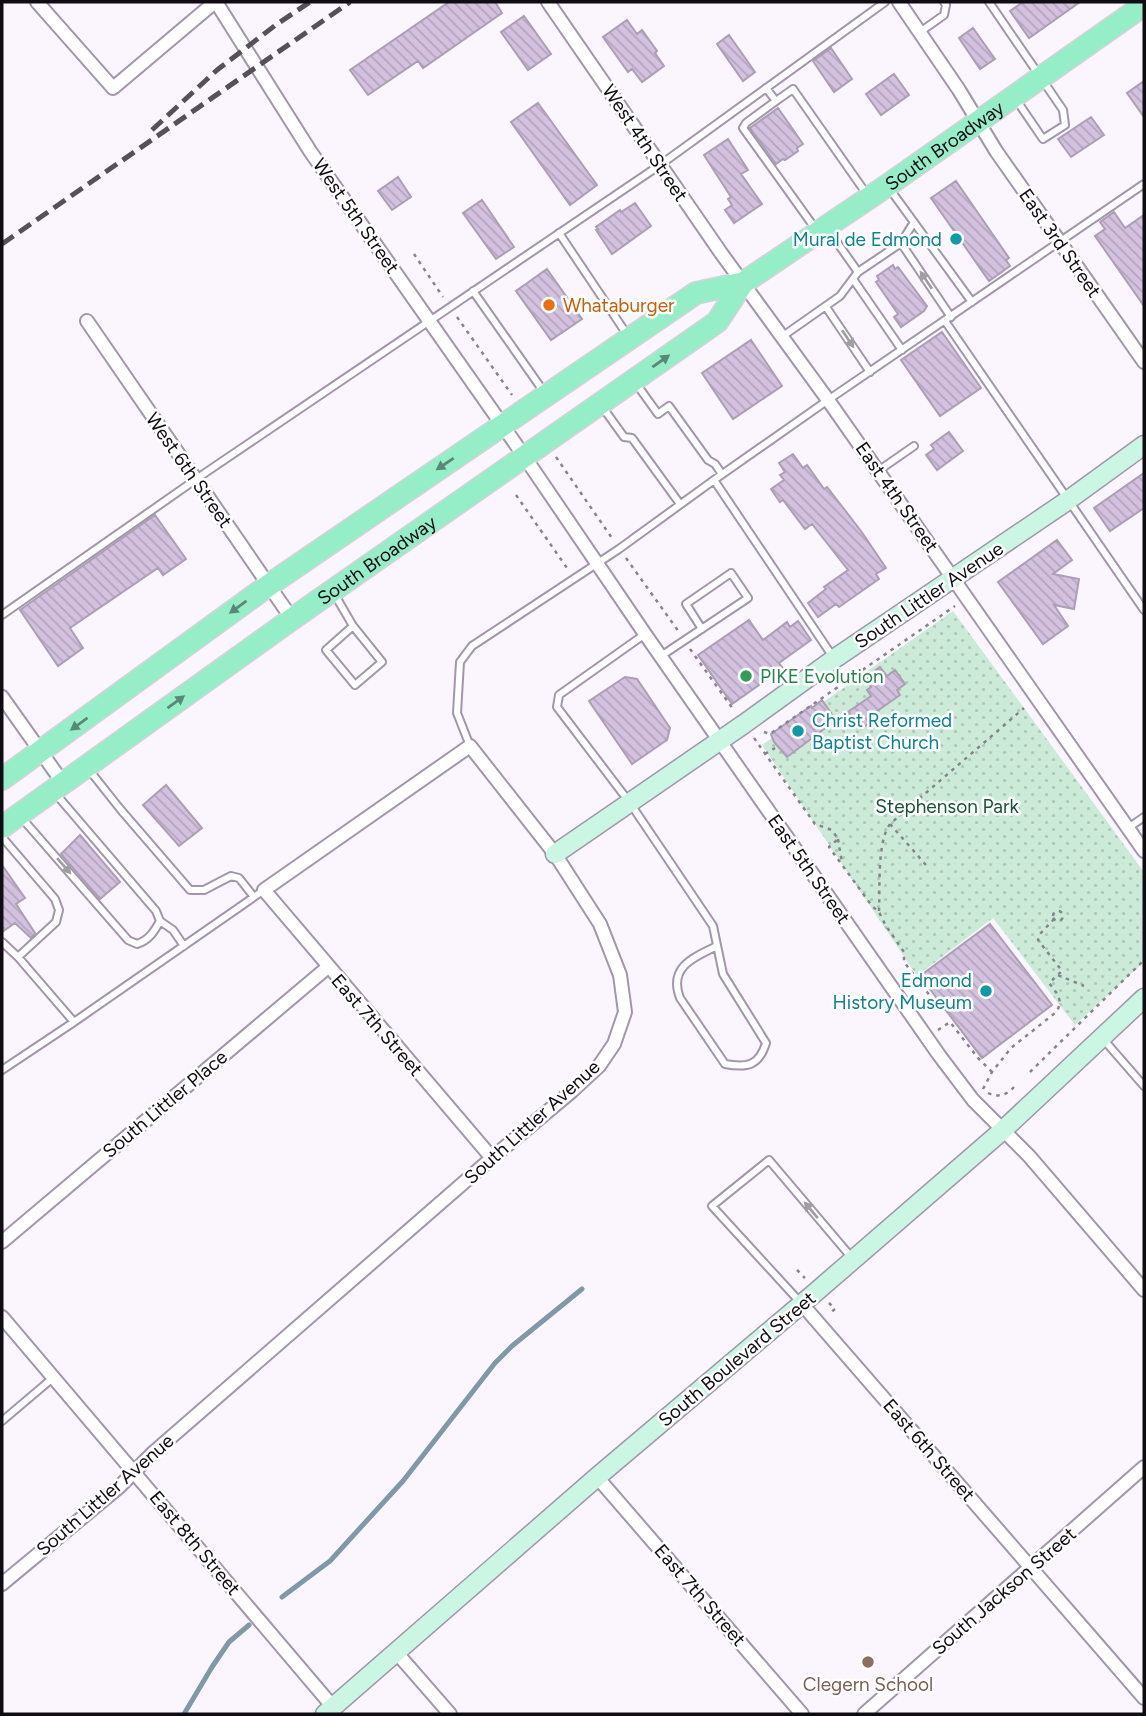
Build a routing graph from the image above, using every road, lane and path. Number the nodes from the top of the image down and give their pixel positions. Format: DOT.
graph roads {
  1 [pos="37,2"];
  2 [pos="216,2"];
  3 [pos="548,2"];
  4 [pos="885,2"];
  5 [pos="899,2"];
  6 [pos="944,2"];
  7 [pos="989,2"];
  8 [pos="1144,5"];
  9 [pos="920,32"];
  10 [pos="1041,78"];
  11 [pos="766,88"];
  12 [pos="1014,97"];
  13 [pos="776,101"];
  14 [pos="978,122"];
  15 [pos="660,165"];
  16 [pos="1144,184"];
  17 [pos="888,185"];
  18 [pos="869,197"];
  19 [pos="914,222"];
  20 [pos="822,229"];
  21 [pos="559,233"];
  22 [pos="1059,242"];
  23 [pos="901,243"];
  24 [pos="414,254"];
  25 [pos="855,276"];
  26 [pos="743,283"];
  27 [pos="473,291"];
  28 [pos="972,302"];
  29 [pos="450,307"];
  30 [pos="826,307"];
  31 [pos="948,319"];
  32 [pos="87,321"];
  33 [pos="429,321"];
  34 [pos="782,337"];
  35 [pos="630,338"];
  36 [pos="902,350"];
  37 [pos="1144,362"];
  38 [pos="870,372"];
  39 [pos="634,380"];
  40 [pos="546,396"];
  41 [pos="513,397"];
  42 [pos="828,400"];
  43 [pos="600,404"];
  44 [pos="502,425"];
  45 [pos="1144,444"];
  46 [pos="914,446"];
  47 [pos="554,454"];
  48 [pos="524,456"];
  49 [pos="878,471"];
  50 [pos="722,474"];
  51 [pos="195,480"];
  52 [pos="714,480"];
  53 [pos="516,495"];
  54 [pos="1067,501"];
  55 [pos="680,504"];
  56 [pos="619,549"];
  57 [pos="597,563"];
  58 [pos="564,564"];
  59 [pos="953,578"];
  60 [pos="269,585"];
  61 [pos="332,591"];
  62 [pos="955,605"];
  63 [pos="1143,605"];
  64 [pos="2,615"];
  65 [pos="292,619"];
  66 [pos="353,626"];
  67 [pos="702,629"];
  68 [pos="645,634"];
  69 [pos="685,641"];
  70 [pos="661,656"];
  71 [pos="834,659"];
  72 [pos="2,697"];
  73 [pos="1030,703"];
  74 [pos="736,713"];
  75 [pos="765,731"];
  76 [pos="754,738"];
  77 [pos="719,741"];
  78 [pos="470,746"];
  79 [pos="775,748"];
  80 [pos="40,752"];
  81 [pos="765,754"];
  82 [pos="86,766"];
  83 [pos="2,779"];
  84 [pos="58,787"];
  85 [pos="630,803"];
  86 [pos="1144,817"];
  87 [pos="10,821"];
  88 [pos="890,824"];
  89 [pos="1128,828"];
  90 [pos="2,837"];
  91 [pos="838,839"];
  92 [pos="1144,851"];
  93 [pos="555,854"];
  94 [pos="843,866"];
  95 [pos="926,866"];
  96 [pos="259,894"];
  97 [pos="879,912"];
  98 [pos="1054,919"];
  99 [pos="160,921"];
  100 [pos="2,942"];
  101 [pos="184,946"];
  102 [pos="717,946"];
  103 [pos="18,957"];
  104 [pos="1144,960"];
  105 [pos="328,967"];
  106 [pos="1058,975"];
  107 [pos="1084,986"];
  108 [pos="1144,998"];
  109 [pos="931,1020"];
  110 [pos="74,1022"];
  111 [pos="938,1031"];
  112 [pos="1102,1038"];
  113 [pos="2,1070"];
  114 [pos="992,1072"];
  115 [pos="1030,1072"];
  116 [pos="1144,1086"];
  117 [pos="1014,1087"];
  118 [pos="1003,1130"];
  119 [pos="492,1158"];
  120 [pos="2,1242"];
  121 [pos="853,1260"];
  122 [pos="1144,1290"];
  123 [pos="802,1303"];
  124 [pos="2,1317"];
  125 [pos="54,1377"];
  126 [pos="2,1421"];
  127 [pos="1144,1467"];
  128 [pos="135,1472"];
  129 [pos="597,1477"];
  130 [pos="1031,1567"];
  131 [pos="2,1584"];
  132 [pos="396,1652"];
  133 [pos="1144,1698"];
  134 [pos="329,1711"];
  135 [pos="450,1714"];
  136 [pos="802,1714"];
  137 [pos="864,1714"];
  1 -- 2 [label="street"];
  2 -- 33 [label="street, West 5th Street"];
  3 -- 15 [label="street, West 4th Street"];
  4 -- 11 [label="lane"];
  5 -- 9 [label="street, East 3rd Street"];
  6 -- 9 [label="lane"];
  7 -- 10 [label="lane"];
  8 -- 10 [label="main road, South Broadway"];
  9 -- 14 [label="street, East 3rd Street"];
  10 -- 12 [label="main road, South Broadway"];
  10 -- 12 [label="lane"];
  11 -- 13 [label="lane"];
  11 -- 15 [label="lane"];
  12 -- 14 [label="main road, South Broadway"];
  13 -- 18 [label="lane"];
  13 -- 20 [label="lane"];
  14 -- 17 [label="main road, South Broadway"];
  14 -- 22 [label="street, East 3rd Street"];
  15 -- 21 [label="lane"];
  15 -- 26 [label="street, West 4th Street"];
  16 -- 22 [label="lane"];
  17 -- 18 [label="main road, South Broadway"];
  17 -- 19 [label="lane"];
  18 -- 20 [label="main road, South Broadway"];
  19 -- 23 [label="lane"];
  19 -- 28 [label="lane"];
  20 -- 25 [label="lane"];
  20 -- 26 [label="main road, South Broadway"];
  21 -- 27 [label="lane"];
  21 -- 35 [label="lane"];
  22 -- 28 [label="lane"];
  22 -- 37 [label="street, East 3rd Street"];
  23 -- 25 [label="lane"];
  31 -- 23 [label="lane, one-way"];
  24 -- 29 [label="path, West 5th Street"];
  25 -- 30 [label="lane"];
  25 -- 36 [label="lane"];
  26 -- 34 [label="street, East 4th Street"];
  26 -- 35 [label="main road, South Broadway"];
  39 -- 26 [label="main road, South Broadway, one-way"];
  27 -- 29 [label="lane"];
  27 -- 40 [label="lane"];
  28 -- 31 [label="lane"];
  29 -- 33 [label="lane"];
  29 -- 41 [label="path, West 5th Street"];
  30 -- 34 [label="lane"];
  30 -- 38 [label="lane, one-way"];
  31 -- 36 [label="lane"];
  31 -- 54 [label="lane"];
  32 -- 51 [label="street, West 6th Street"];
  33 -- 44 [label="street, West 5th Street"];
  33 -- 51 [label="lane"];
  34 -- 42 [label="street, East 4th Street"];
  35 -- 40 [label="main road, South Broadway"];
  36 -- 38 [label="lane"];
  38 -- 42 [label="lane"];
  39 -- 43 [label="main road, South Broadway"];
  39 -- 50 [label="lane"];
  40 -- 44 [label="main road, South Broadway"];
  42 -- 49 [label="street, East 4th Street"];
  42 -- 50 [label="lane"];
  43 -- 48 [label="main road, South Broadway"];
  43 -- 55 [label="lane"];
  44 -- 48 [label="street, East 5th Street"];
  44 -- 60 [label="main road, South Broadway, one-way"];
  45 -- 54 [label="main road, South Littler Avenue"];
  46 -- 49 [label="lane"];
  47 -- 56 [label="path"];
  48 -- 57 [label="street, East 5th Street"];
  48 -- 61 [label="main road, South Broadway"];
  49 -- 59 [label="street, East 4th Street"];
  50 -- 52 [label="lane"];
  51 -- 60 [label="street, West 6th Street"];
  51 -- 64 [label="lane"];
  52 -- 55 [label="lane"];
  52 -- 71 [label="lane"];
  53 -- 58 [label="path"];
  54 -- 59 [label="main road, South Littler Avenue"];
  54 -- 63 [label="lane"];
  55 -- 56 [label="lane"];
  56 -- 57 [label="lane"];
  56 -- 69 [label="path"];
  57 -- 68 [label="street, East 5th Street"];
  57 -- 78 [label="lane"];
  59 -- 71 [label="main road, South Littler Avenue"];
  59 -- 89 [label="street, East 4th Street"];
  60 -- 65 [label="street, West 6th Street"];
  60 -- 80 [label="main road, South Broadway, one-way"];
  61 -- 65 [label="main road, South Broadway"];
  61 -- 66 [label="lane"];
  62 -- 75 [label="path"];
  82 -- 65 [label="main road, South Broadway, one-way"];
  66 -- 66 [label="lane"];
  67 -- 67 [label="lane"];
  67 -- 69 [label="lane"];
  68 -- 70 [label="street, East 5th Street"];
  68 -- 85 [label="lane"];
  69 -- 70 [label="lane"];
  69 -- 74 [label="path"];
  70 -- 77 [label="street, East 5th Street"];
  71 -- 77 [label="main road, South Littler Avenue"];
  72 -- 80 [label="street"];
  73 -- 88 [label="path"];
  76 -- 81 [label="path"];
  77 -- 85 [label="main road, South Littler Avenue"];
  77 -- 118 [label="street, East 5th Street"];
  78 -- 93 [label="street"];
  78 -- 96 [label="street"];
  79 -- 81 [label="path"];
  80 -- 83 [label="main road, South Broadway"];
  80 -- 84 [label="street"];
  81 -- 91 [label="path"];
  82 -- 84 [label="main road, South Broadway"];
  82 -- 96 [label="lane"];
  84 -- 87 [label="main road, South Broadway"];
  84 -- 99 [label="lane"];
  85 -- 93 [label="main road, South Littler Avenue"];
  85 -- 102 [label="lane"];
  86 -- 89 [label="lane"];
  87 -- 99 [label="lane, one-way"];
  88 -- 95 [label="path"];
  88 -- 97 [label="path"];
  89 -- 92 [label="street, East 4th Street"];
  90 -- 103 [label="lane"];
  91 -- 94 [label="path"];
  91 -- 94 [label="path"];
  93 -- 119 [label="street, South Littler Avenue"];
  94 -- 97 [label="path"];
  96 -- 101 [label="lane"];
  96 -- 105 [label="street, East 7th Street"];
  97 -- 109 [label="path"];
  98 -- 106 [label="path"];
  99 -- 101 [label="lane"];
  100 -- 103 [label="lane"];
  101 -- 110 [label="lane"];
  102 -- 102 [label="lane"];
  103 -- 110 [label="lane"];
  104 -- 115 [label="path"];
  105 -- 119 [label="street, East 7th Street"];
  105 -- 120 [label="street, South Littler Place"];
  106 -- 107 [label="path"];
  106 -- 114 [label="path"];
  108 -- 112 [label="main road, South Boulevard Street"];
  110 -- 113 [label="lane"];
  111 -- 114 [label="path"];
  112 -- 116 [label="lane"];
  112 -- 118 [label="main road, South Boulevard Street"];
  114 -- 117 [label="path"];
  118 -- 121 [label="main road, South Boulevard Street"];
  118 -- 122 [label="street, East 5th Street"];
  119 -- 128 [label="street, South Littler Avenue"];
  121 -- 123 [label="main road, South Boulevard Street"];
  121 -- 123 [label="lane, East 6th Street, one-way"];
  123 -- 129 [label="main road, South Boulevard Street"];
  123 -- 130 [label="street, East 6th Street"];
  124 -- 125 [label="street, East 8th Street"];
  125 -- 126 [label="lane"];
  125 -- 128 [label="street, East 8th Street"];
  127 -- 130 [label="street, South Jackson Street"];
  128 -- 131 [label="street, South Littler Avenue"];
  128 -- 134 [label="street, East 8th Street"];
  129 -- 132 [label="main road, South Boulevard Street"];
  129 -- 136 [label="street, East 7th Street"];
  130 -- 133 [label="street, East 6th Street"];
  130 -- 137 [label="street, South Jackson Street"];
  132 -- 134 [label="main road, South Boulevard Street"];
  132 -- 135 [label="street"];
}
